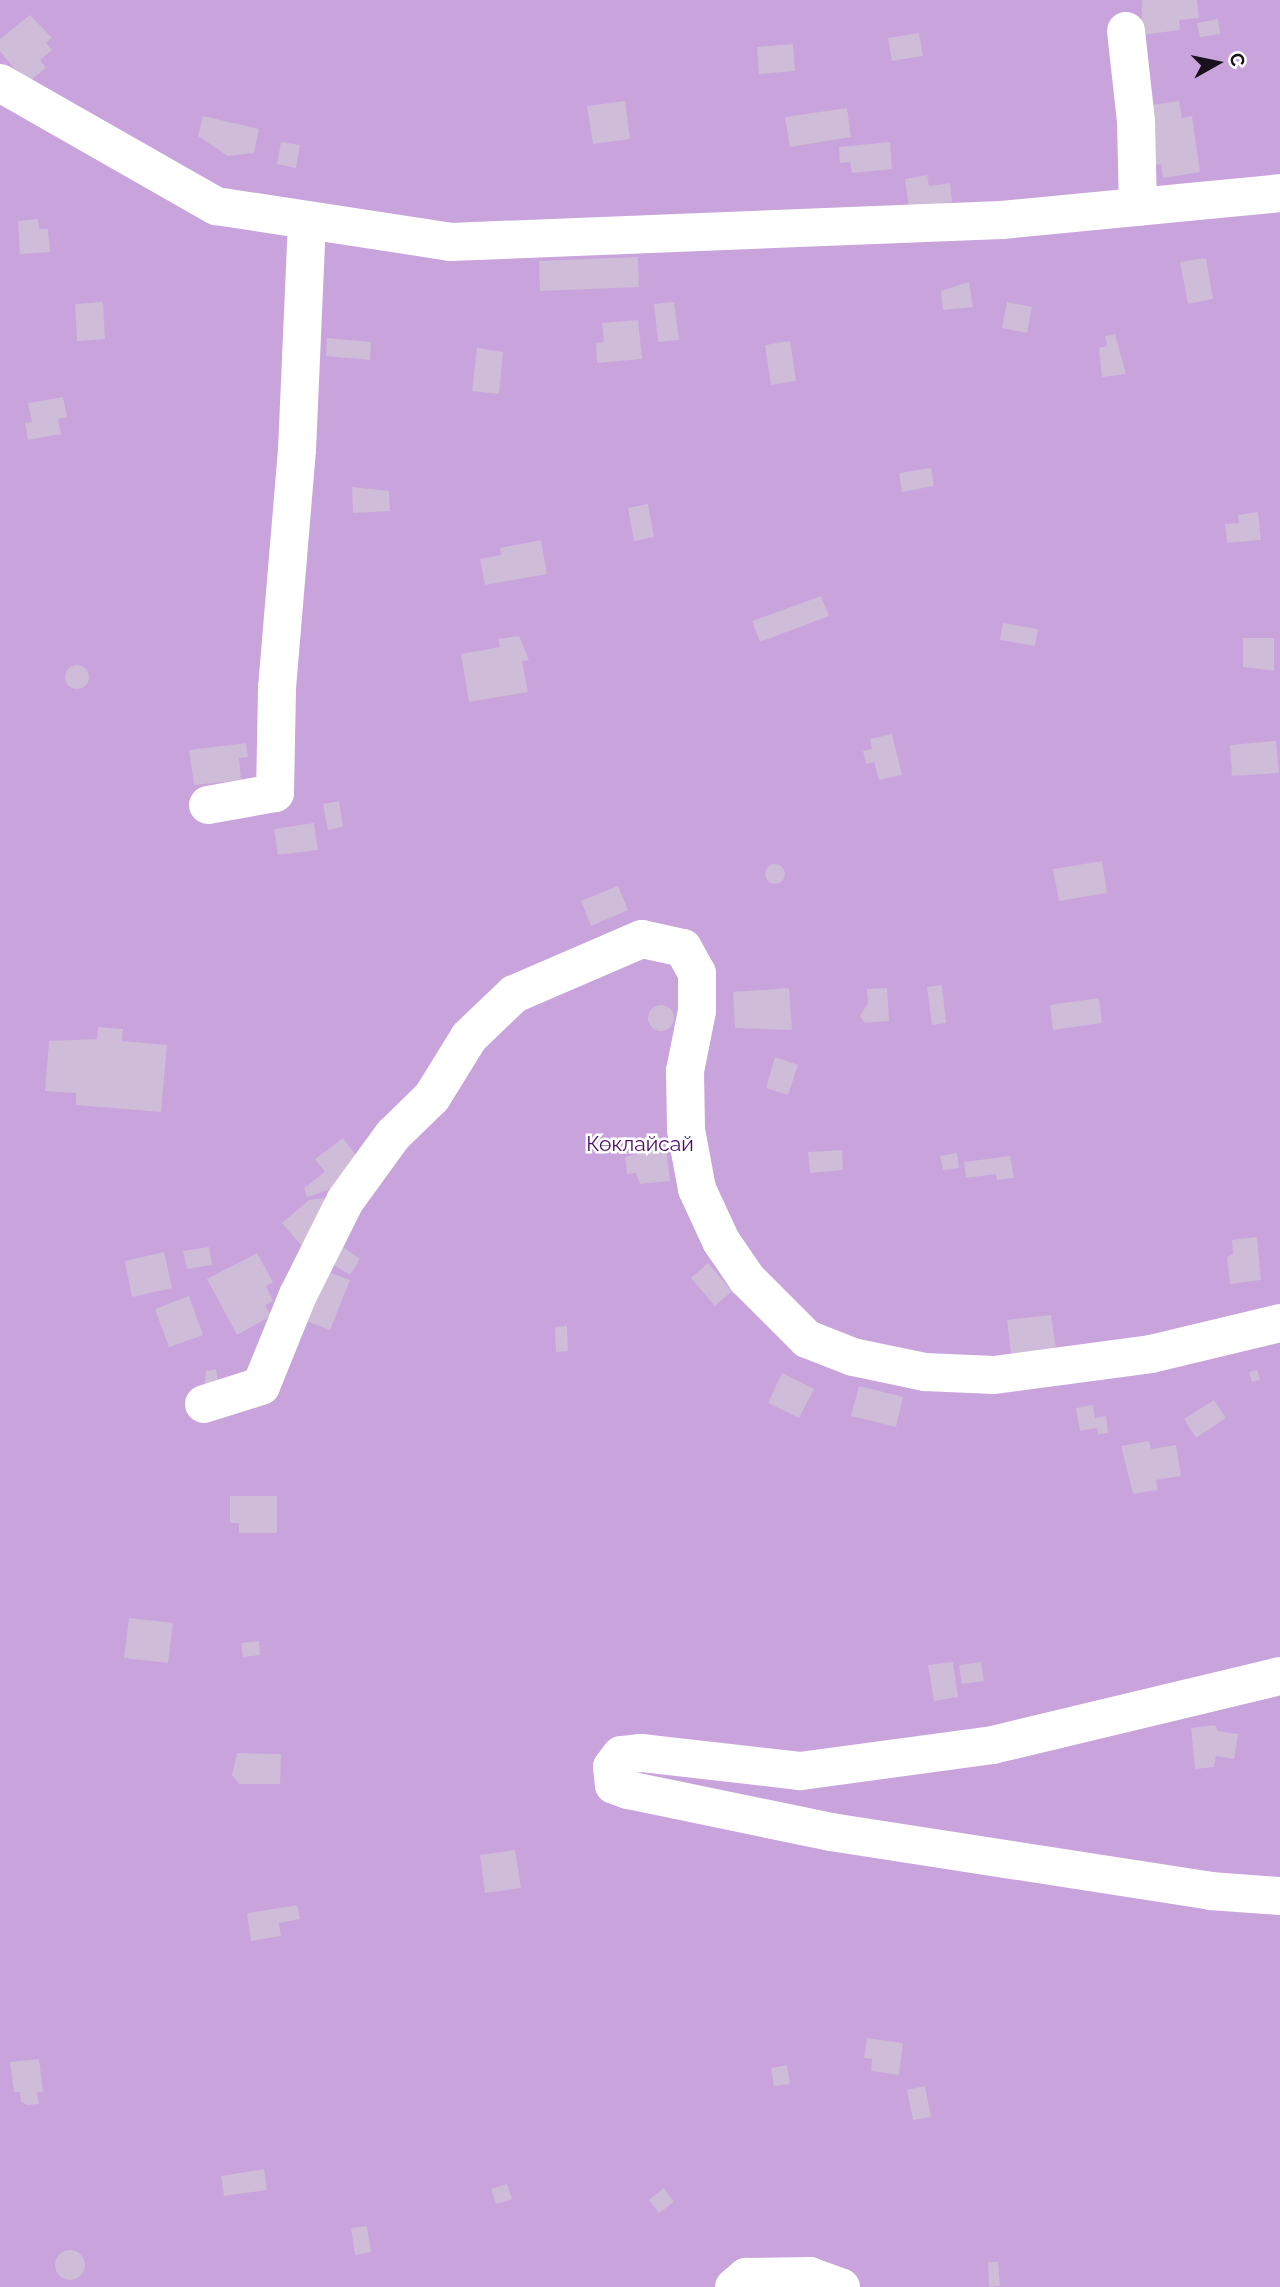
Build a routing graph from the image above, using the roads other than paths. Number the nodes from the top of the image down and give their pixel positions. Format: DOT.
graph roads {
  1 [pos="1126,30"];
  2 [pos="0,83"];
  3 [pos="1280,193"];
  4 [pos="1138,207"];
  5 [pos="307,223"];
  6 [pos="208,805"];
  7 [pos="1280,1323"];
  8 [pos="204,1404"];
  9 [pos="1280,1676"];
  10 [pos="1280,1896"];
  11 [pos="734,2287"];
  12 [pos="841,2287"];
  1 -- 4 [label="street"];
  2 -- 5 [label="street"];
  3 -- 4 [label="street"];
  4 -- 5 [label="street"];
  5 -- 6 [label="street"];
  7 -- 8 [label="street"];
  9 -- 10 [label="street"];
  11 -- 12 [label="street"];
}
